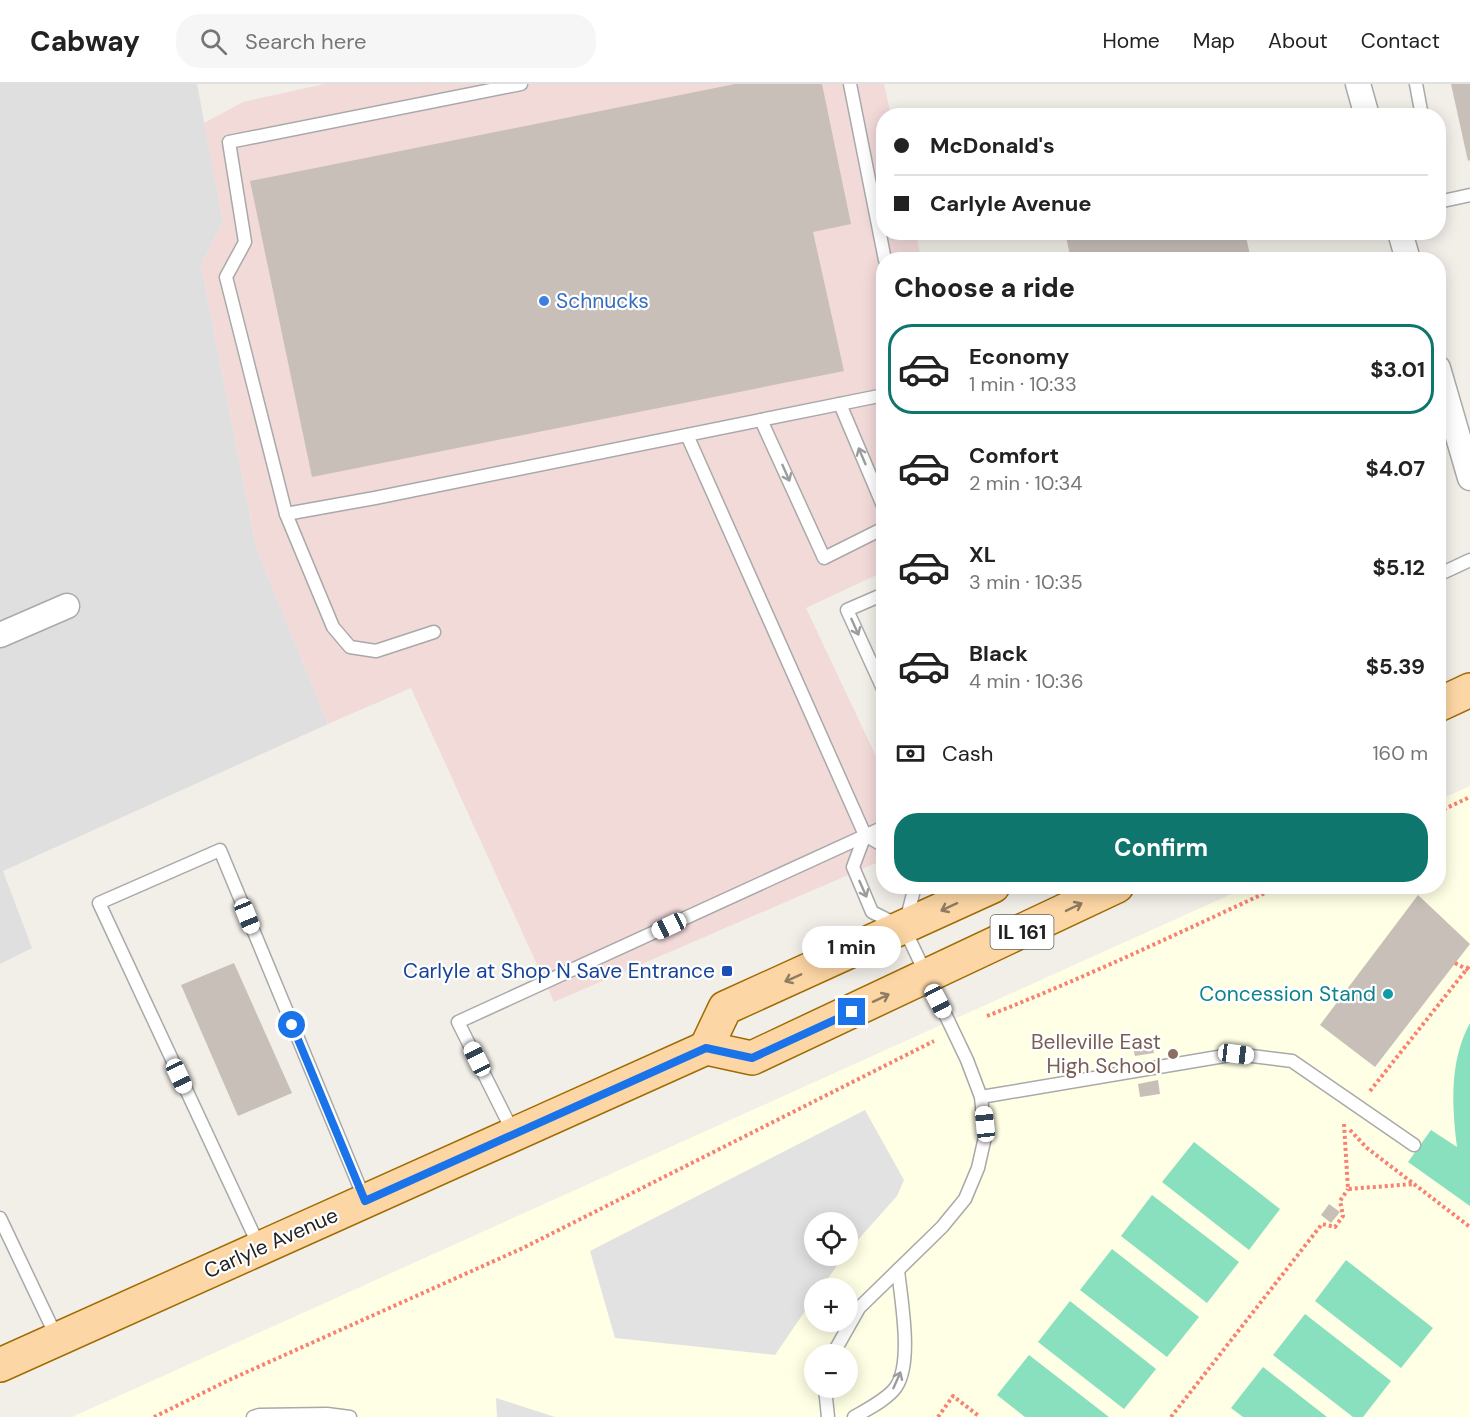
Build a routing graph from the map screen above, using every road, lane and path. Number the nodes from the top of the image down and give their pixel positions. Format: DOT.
graph roads {
  1 [pos="521,84"];
  2 [pos="850,84"];
  3 [pos="1358,84"];
  4 [pos="1416,84"];
  5 [pos="1365,108"];
  6 [pos="1420,108"];
  7 [pos="1470,195"];
  8 [pos="1446,200"];
  9 [pos="876,215"];
  10 [pos="1446,396"];
  11 [pos="876,397"];
  12 [pos="840,404"];
  13 [pos="761,420"];
  14 [pos="687,435"];
  15 [pos="1470,478"];
  16 [pos="876,489"];
  17 [pos="286,514"];
  18 [pos="876,532"];
  19 [pos="1470,560"];
  20 [pos="1446,571"];
  21 [pos="876,597"];
  22 [pos="67,606"];
  23 [pos="434,632"];
  24 [pos="0,635"];
  25 [pos="876,673"];
  26 [pos="1470,690"];
  27 [pos="1446,701"];
  28 [pos="1470,797"];
  29 [pos="1446,808"];
  30 [pos="876,830"];
  31 [pos="865,835"];
  32 [pos="876,841"];
  33 [pos="913,894"];
  34 [pos="976,894"];
  35 [pos="1100,894"];
  36 [pos="1263,894"];
  37 [pos="904,928"];
  38 [pos="1455,963"];
  39 [pos="1469,968"];
  40 [pos="927,978"];
  41 [pos="987,1016"];
  42 [pos="935,1041"];
  43 [pos="706,1048"];
  44 [pos="981,1097"];
  45 [pos="1358,1106"];
  46 [pos="514,1134"];
  47 [pos="1414,1145"];
  48 [pos="1414,1184"];
  49 [pos="1348,1189"];
  50 [pos="365,1201"];
  51 [pos="0,1218"];
  52 [pos="1470,1227"];
  53 [pos="260,1248"];
  54 [pos="898,1270"];
  55 [pos="57,1339"];
  56 [pos="839,1344"];
  57 [pos="0,1365"];
  58 [pos="826,1398"];
  59 [pos="154,1417"];
  60 [pos="254,1417"];
  61 [pos="350,1417"];
  62 [pos="828,1417"];
  63 [pos="854,1417"];
  64 [pos="938,1417"];
  65 [pos="980,1417"];
  66 [pos="1171,1417"];
  1 -- 17 [label="lane"];
  2 -- 9 [label="lane"];
  3 -- 5 [label="street"];
  4 -- 6 [label="lane"];
  7 -- 8 [label="lane"];
  10 -- 15 [label="street"];
  11 -- 12 [label="lane"];
  12 -- 13 [label="lane"];
  16 -- 12 [label="lane, one-way"];
  13 -- 14 [label="lane"];
  13 -- 18 [label="lane, one-way"];
  14 -- 17 [label="lane"];
  14 -- 31 [label="lane"];
  17 -- 23 [label="lane"];
  19 -- 20 [label="lane"];
  21 -- 25 [label="lane, one-way"];
  22 -- 24 [label="street"];
  26 -- 27 [label="main road"];
  28 -- 29 [label="path"];
  30 -- 31 [label="lane"];
  31 -- 32 [label="lane"];
  31 -- 37 [label="lane, one-way"];
  31 -- 46 [label="lane"];
  33 -- 37 [label="lane"];
  34 -- 37 [label="main road, IL 161, one-way"];
  40 -- 35 [label="main road, IL 161, one-way"];
  36 -- 41 [label="path"];
  37 -- 40 [label="lane"];
  37 -- 43 [label="main road, IL 161, one-way"];
  38 -- 39 [label="path"];
  39 -- 45 [label="path"];
  43 -- 40 [label="main road, IL 161, one-way"];
  40 -- 44 [label="lane"];
  42 -- 59 [label="path"];
  43 -- 46 [label="main road, Carlyle Avenue"];
  44 -- 45 [label="lane"];
  44 -- 54 [label="lane"];
  45 -- 47 [label="lane"];
  46 -- 50 [label="main road, Carlyle Avenue"];
  48 -- 49 [label="path"];
  48 -- 49 [label="path"];
  48 -- 52 [label="path"];
  49 -- 66 [label="path"];
  50 -- 53 [label="main road, Carlyle Avenue"];
  50 -- 53 [label="lane"];
  51 -- 55 [label="lane"];
  53 -- 55 [label="main road, Carlyle Avenue"];
  54 -- 56 [label="lane"];
  63 -- 54 [label="lane, one-way"];
  55 -- 57 [label="main road, Carlyle Avenue"];
  58 -- 62 [label="lane"];
  60 -- 61 [label="lane"];
  64 -- 65 [label="path"];
}
